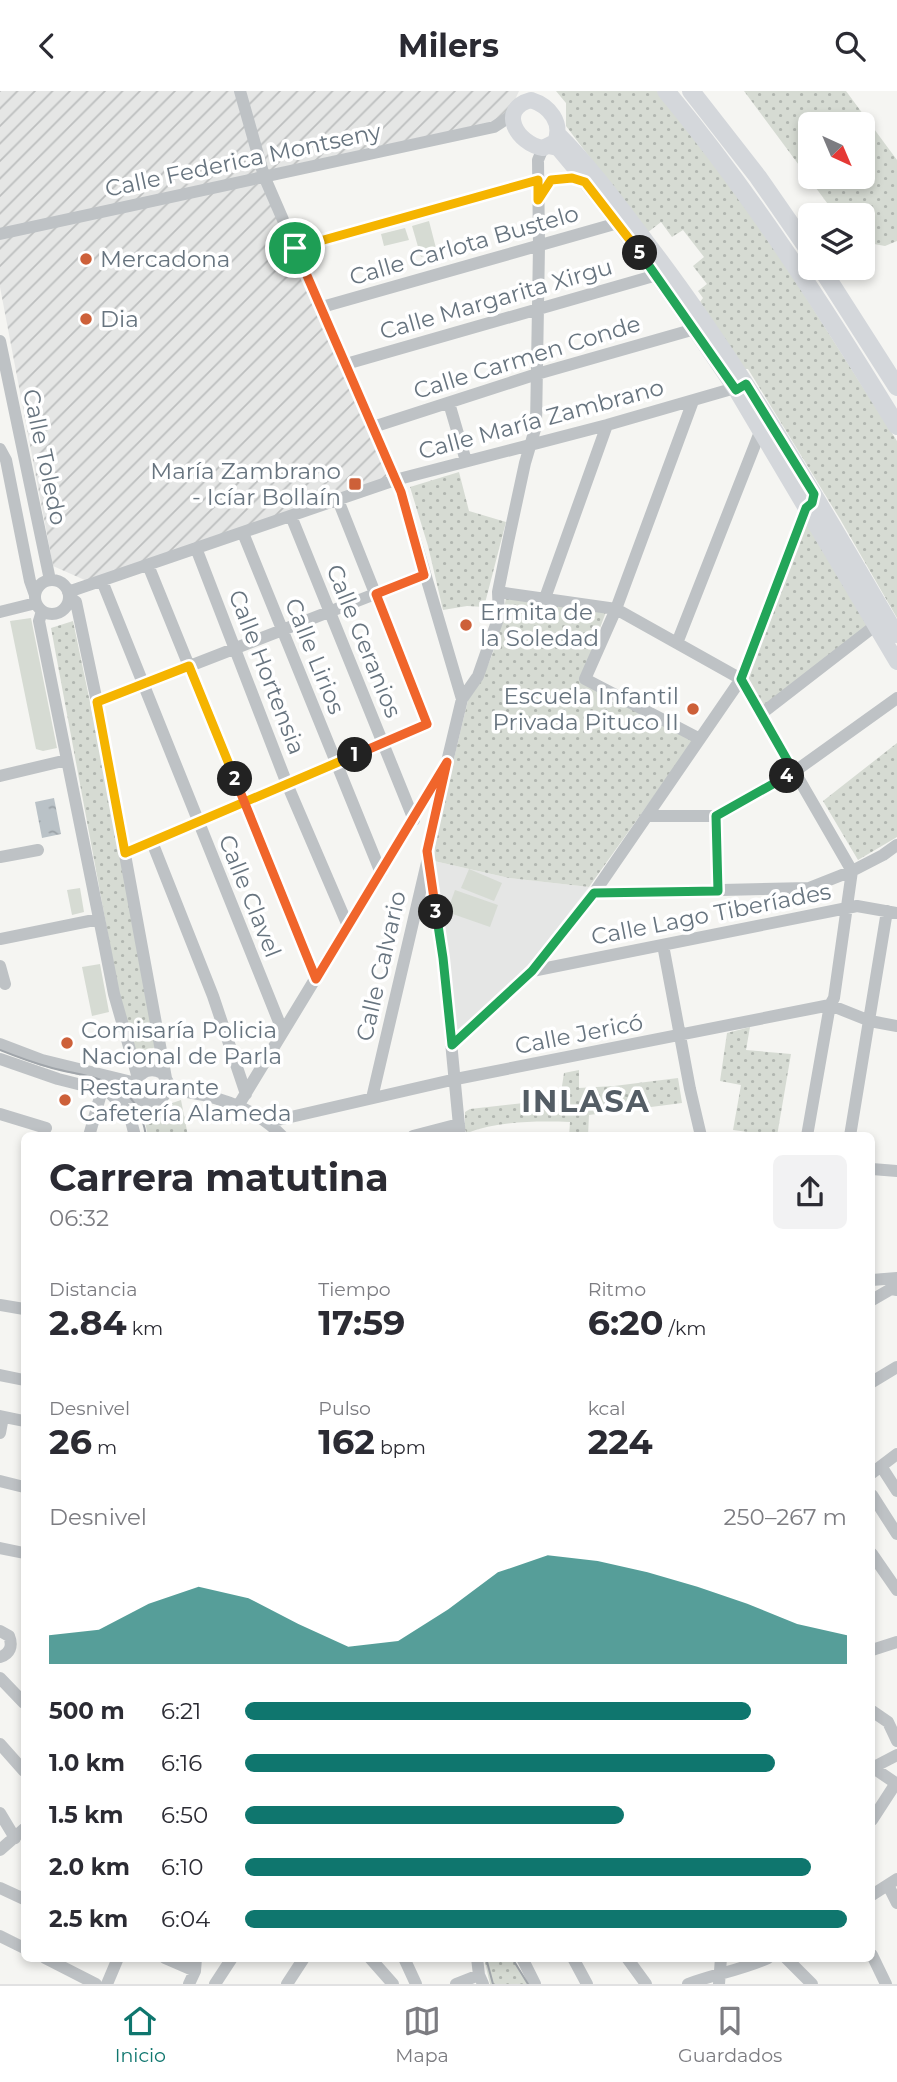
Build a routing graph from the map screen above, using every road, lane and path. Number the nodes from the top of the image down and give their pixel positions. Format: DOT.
graph roads {
  1 [pos="240,91"];
  2 [pos="513,91"];
  3 [pos="666,91"];
  4 [pos="691,91"];
  5 [pos="534,97"];
  6 [pos="515,110"];
  7 [pos="494,127"];
  8 [pos="539,144"];
  9 [pos="264,176"];
  10 [pos="538,180"];
  11 [pos="585,182"];
  12 [pos="538,200"];
  13 [pos="618,223"];
  14 [pos="0,234"];
  15 [pos="798,235"];
  16 [pos="539,246"];
  17 [pos="295,248"];
  18 [pos="657,275"];
  19 [pos="829,280"];
  20 [pos="322,307"];
  21 [pos="538,307"];
  22 [pos="695,329"];
  23 [pos="0,341"];
  24 [pos="346,364"];
  25 [pos="537,374"];
  26 [pos="741,387"];
  27 [pos="897,387"];
  28 [pos="693,401"];
  29 [pos="449,403"];
  30 [pos="607,425"];
  31 [pos="897,426"];
  32 [pos="373,427"];
  33 [pos="760,432"];
  34 [pos="21,443"];
  35 [pos="530,443"];
  36 [pos="0,446"];
  37 [pos="466,461"];
  38 [pos="395,480"];
  39 [pos="338,499"];
  40 [pos="810,501"];
  41 [pos="291,516"];
  42 [pos="243,533"];
  43 [pos="196,548"];
  44 [pos="148,565"];
  45 [pos="424,575"];
  46 [pos="50,580"];
  47 [pos="102,581"];
  48 [pos="498,591"];
  49 [pos="69,594"];
  50 [pos="376,594"];
  51 [pos="545,598"];
  52 [pos="38,603"];
  53 [pos="615,609"];
  54 [pos="0,612"];
  55 [pos="330,612"];
  56 [pos="876,625"];
  57 [pos="282,630"];
  58 [pos="897,635"];
  59 [pos="677,643"];
  60 [pos="236,648"];
  61 [pos="897,662"];
  62 [pos="189,666"];
  63 [pos="741,679"];
  64 [pos="143,684"];
  65 [pos="897,698"];
  66 [pos="463,699"];
  67 [pos="97,702"];
  68 [pos="761,714"];
  69 [pos="700,739"];
  70 [pos="382,744"];
  71 [pos="67,760"];
  72 [pos="447,762"];
  73 [pos="335,763"];
  74 [pos="794,772"];
  75 [pos="0,776"];
  76 [pos="287,784"];
  77 [pos="245,802"];
  78 [pos="649,815"];
  79 [pos="716,816"];
  80 [pos="414,820"];
  81 [pos="198,821"];
  82 [pos="152,842"];
  83 [pos="897,845"];
  84 [pos="38,850"];
  85 [pos="125,853"];
  86 [pos="0,857"];
  87 [pos="428,858"];
  88 [pos="852,871"];
  89 [pos="381,873"];
  90 [pos="718,891"];
  91 [pos="594,893"];
  92 [pos="848,909"];
  93 [pos="892,912"];
  94 [pos="99,919"];
  95 [pos="348,926"];
  96 [pos="0,939"];
  97 [pos="663,946"];
  98 [pos="0,965"];
  99 [pos="532,971"];
  100 [pos="316,979"];
  101 [pos="5,984"];
  102 [pos="830,1005"];
  103 [pos="870,1021"];
  104 [pos="897,1026"];
  105 [pos="283,1032"];
  106 [pos="680,1036"];
  107 [pos="0,1044"];
  108 [pos="452,1045"];
  109 [pos="0,1059"];
  110 [pos="456,1079"];
  111 [pos="137,1080"];
  112 [pos="168,1086"];
  113 [pos="106,1092"];
  114 [pos="246,1094"];
  115 [pos="372,1098"];
  116 [pos="143,1100"];
  117 [pos="238,1106"];
  118 [pos="0,1114"];
  119 [pos="269,1122"];
  120 [pos="46,1128"];
  121 [pos="460,1130"];
  122 [pos="91,1132"];
  123 [pos="134,1132"];
  124 [pos="278,1132"];
  125 [pos="700,1132"];
  126 [pos="808,1132"];
  127 [pos="851,1132"];
  128 [pos="875,1169"];
  129 [pos="897,1171"];
  130 [pos="897,1278"];
  131 [pos="875,1280"];
  132 [pos="897,1290"];
  133 [pos="875,1298"];
  134 [pos="0,1305"];
  135 [pos="21,1309"];
  136 [pos="897,1367"];
  137 [pos="0,1375"];
  138 [pos="21,1379"];
  139 [pos="875,1381"];
  140 [pos="1,1417"];
  141 [pos="21,1420"];
  142 [pos="0,1433"];
  143 [pos="897,1454"];
  144 [pos="876,1470"];
  145 [pos="0,1481"];
  146 [pos="21,1485"];
  147 [pos="897,1491"];
  148 [pos="875,1500"];
  149 [pos="897,1534"];
  150 [pos="1,1548"];
  151 [pos="21,1552"];
  152 [pos="875,1558"];
  153 [pos="0,1563"];
  154 [pos="897,1590"];
  155 [pos="0,1631"];
  156 [pos="21,1639"];
  157 [pos="11,1641"];
  158 [pos="897,1642"];
  159 [pos="875,1649"];
  160 [pos="0,1657"];
  161 [pos="0,1678"];
  162 [pos="21,1700"];
  163 [pos="875,1713"];
  164 [pos="897,1741"];
  165 [pos="0,1745"];
  166 [pos="897,1755"];
  167 [pos="875,1766"];
  168 [pos="21,1768"];
  169 [pos="875,1769"];
  170 [pos="896,1783"];
  171 [pos="0,1813"];
  172 [pos="875,1815"];
  173 [pos="21,1836"];
  174 [pos="0,1850"];
  175 [pos="892,1882"];
  176 [pos="0,1888"];
  177 [pos="875,1891"];
  178 [pos="21,1898"];
  179 [pos="897,1903"];
  180 [pos="0,1935"];
  181 [pos="21,1946"];
  182 [pos="875,1961"];
  183 [pos="53,1962"];
  184 [pos="116,1962"];
  185 [pos="173,1962"];
  186 [pos="229,1962"];
  187 [pos="301,1962"];
  188 [pos="374,1962"];
  189 [pos="406,1962"];
  190 [pos="478,1962"];
  191 [pos="524,1962"];
  192 [pos="575,1962"];
  193 [pos="630,1962"];
  194 [pos="758,1962"];
  195 [pos="790,1962"];
  196 [pos="193,1972"];
  197 [pos="719,1978"];
  198 [pos="481,1980"];
  199 [pos="96,1984"];
  200 [pos="107,1984"];
  201 [pos="206,1984"];
  202 [pos="215,1984"];
  203 [pos="287,1984"];
  204 [pos="393,1984"];
  205 [pos="416,1984"];
  206 [pos="456,1984"];
  207 [pos="535,1984"];
  208 [pos="587,1984"];
  209 [pos="646,1984"];
  210 [pos="688,1984"];
  211 [pos="812,1984"];
  212 [pos="886,1984"];
  1 -- 9 [label="street"];
  2 -- 6 [label="main road"];
  3 -- 31 [label="highway"];
  4 -- 15 [label="highway"];
  5 -- 6 [label="main road"];
  5 -- 8 [label="main road"];
  6 -- 7 [label="street, Calle Federica Montseny"];
  6 -- 8 [label="main road"];
  7 -- 8 [label="street, Calle Federica Montseny"];
  7 -- 9 [label="street, Calle Federica Montseny"];
  8 -- 10 [label="street"];
  8 -- 11 [label="main road"];
  8 -- 26 [label="main road"];
  9 -- 14 [label="street, Calle Federica Montseny"];
  9 -- 17 [label="street"];
  10 -- 12 [label="street"];
  10 -- 17 [label="street"];
  11 -- 12 [label="street"];
  11 -- 13 [label="main road"];
  12 -- 16 [label="street"];
  13 -- 16 [label="street, Calle Carlota Bustelo"];
  13 -- 18 [label="main road"];
  16 -- 20 [label="street, Calle Carlota Bustelo"];
  16 -- 21 [label="street"];
  17 -- 20 [label="street"];
  18 -- 21 [label="street, Calle Margarita Xirgu"];
  18 -- 22 [label="main road"];
  19 -- 27 [label="highway"];
  20 -- 24 [label="street"];
  21 -- 24 [label="street, Calle Margarita Xirgu"];
  21 -- 25 [label="street"];
  22 -- 25 [label="street, Calle Carmen Conde"];
  22 -- 26 [label="main road"];
  23 -- 34 [label="street, Calle Toledo"];
  24 -- 32 [label="street"];
  25 -- 29 [label="street, Calle Carmen Conde"];
  25 -- 35 [label="street"];
  26 -- 28 [label="street, Calle María Zambrano"];
  26 -- 33 [label="main road"];
  26 -- 40 [label="main road"];
  28 -- 30 [label="street, Calle María Zambrano"];
  28 -- 53 [label="street"];
  29 -- 32 [label="street, Calle Carmen Conde"];
  29 -- 37 [label="street"];
  30 -- 35 [label="street, Calle María Zambrano"];
  30 -- 51 [label="street"];
  32 -- 38 [label="street"];
  33 -- 40 [label="main road"];
  33 -- 59 [label="street"];
  34 -- 36 [label="street"];
  34 -- 46 [label="street, Calle Toledo"];
  35 -- 37 [label="street, Calle María Zambrano"];
  35 -- 48 [label="street"];
  36 -- 52 [label="street"];
  37 -- 38 [label="street, Calle María Zambrano"];
  38 -- 39 [label="street, Calle María Zambrano"];
  38 -- 45 [label="street"];
  39 -- 41 [label="street, Calle María Zambrano"];
  39 -- 50 [label="street"];
  40 -- 56 [label="main road"];
  40 -- 58 [label="main road"];
  40 -- 63 [label="street"];
  41 -- 42 [label="street, Calle María Zambrano"];
  41 -- 55 [label="street, Calle Geranios"];
  42 -- 43 [label="street, Calle María Zambrano"];
  42 -- 57 [label="street, Calle Lirios"];
  43 -- 44 [label="street, Calle María Zambrano"];
  43 -- 60 [label="street, Calle Hortensia"];
  44 -- 47 [label="street, Calle María Zambrano"];
  44 -- 62 [label="street"];
  45 -- 50 [label="street"];
  45 -- 66 [label="street"];
  46 -- 49 [label="street"];
  46 -- 52 [label="street"];
  47 -- 49 [label="street, Calle María Zambrano"];
  47 -- 64 [label="street, Calle Clavel"];
  48 -- 51 [label="street"];
  48 -- 66 [label="street"];
  49 -- 52 [label="street"];
  49 -- 67 [label="street"];
  50 -- 55 [label="street"];
  50 -- 70 [label="street"];
  51 -- 53 [label="street"];
  52 -- 54 [label="street"];
  52 -- 71 [label="street"];
  53 -- 59 [label="street"];
  53 -- 69 [label="street"];
  55 -- 57 [label="street"];
  55 -- 70 [label="street, Calle Geranios"];
  56 -- 61 [label="main road"];
  56 -- 68 [label="street"];
  57 -- 60 [label="street"];
  57 -- 73 [label="street, Calle Lirios"];
  59 -- 63 [label="street"];
  60 -- 62 [label="street"];
  60 -- 76 [label="street, Calle Hortensia"];
  62 -- 64 [label="street"];
  62 -- 77 [label="street"];
  63 -- 68 [label="street"];
  63 -- 69 [label="street"];
  64 -- 67 [label="street"];
  64 -- 81 [label="street, Calle Clavel"];
  65 -- 74 [label="street"];
  66 -- 72 [label="street"];
  67 -- 85 [label="street"];
  68 -- 74 [label="street"];
  69 -- 78 [label="street"];
  70 -- 73 [label="street"];
  70 -- 80 [label="street, Calle Geranios"];
  71 -- 75 [label="street"];
  71 -- 94 [label="street"];
  72 -- 80 [label="street"];
  72 -- 87 [label="street, Calle Calvario"];
  73 -- 76 [label="street"];
  73 -- 89 [label="street, Calle Lirios"];
  74 -- 79 [label="street"];
  74 -- 88 [label="street"];
  76 -- 77 [label="street"];
  76 -- 95 [label="street, Calle Hortensia"];
  77 -- 81 [label="street"];
  77 -- 100 [label="street"];
  78 -- 79 [label="street"];
  78 -- 91 [label="street"];
  79 -- 90 [label="street"];
  80 -- 89 [label="street"];
  81 -- 82 [label="street"];
  81 -- 105 [label="street, Calle Clavel"];
  82 -- 85 [label="street"];
  82 -- 114 [label="street"];
  83 -- 88 [label="street"];
  84 -- 86 [label="street"];
  85 -- 112 [label="street"];
  87 -- 108 [label="street"];
  87 -- 115 [label="street, Calle Calvario"];
  88 -- 90 [label="street"];
  88 -- 92 [label="street"];
  89 -- 95 [label="street"];
  90 -- 91 [label="street"];
  91 -- 99 [label="street"];
  92 -- 93 [label="street, Calle Lago Tiberíades"];
  92 -- 97 [label="street, Calle Lago Tiberíades"];
  92 -- 102 [label="street"];
  93 -- 103 [label="street"];
  94 -- 96 [label="street"];
  94 -- 111 [label="street"];
  95 -- 100 [label="street"];
  97 -- 99 [label="street, Calle Lago Tiberíades"];
  97 -- 106 [label="street"];
  98 -- 101 [label="street"];
  99 -- 108 [label="street"];
  100 -- 105 [label="street"];
  102 -- 103 [label="street"];
  102 -- 106 [label="street, Calle Jericó"];
  102 -- 126 [label="street"];
  103 -- 104 [label="street"];
  103 -- 127 [label="street"];
  105 -- 114 [label="street"];
  106 -- 110 [label="street, Calle Jericó"];
  106 -- 125 [label="street"];
  107 -- 111 [label="street"];
  108 -- 110 [label="street"];
  109 -- 113 [label="street"];
  110 -- 115 [label="street, Calle Jericó"];
  110 -- 121 [label="street"];
  111 -- 112 [label="street"];
  111 -- 116 [label="street"];
  112 -- 116 [label="street"];
  112 -- 117 [label="street"];
  113 -- 116 [label="street"];
  113 -- 122 [label="street"];
  113 -- 123 [label="street"];
  114 -- 117 [label="street"];
  115 -- 119 [label="street, Calle Jericó"];
  117 -- 119 [label="street"];
  118 -- 120 [label="street"];
  119 -- 124 [label="street"];
  128 -- 129 [label="street"];
  130 -- 131 [label="street"];
  132 -- 133 [label="street"];
  134 -- 135 [label="street"];
  136 -- 139 [label="street"];
  137 -- 138 [label="street"];
  140 -- 141 [label="street"];
  140 -- 142 [label="street"];
  143 -- 144 [label="street"];
  144 -- 147 [label="street"];
  145 -- 146 [label="street"];
  148 -- 149 [label="street"];
  150 -- 151 [label="street"];
  150 -- 153 [label="street"];
  152 -- 154 [label="street"];
  155 -- 157 [label="street"];
  156 -- 157 [label="street"];
  157 -- 160 [label="street"];
  158 -- 159 [label="street"];
  161 -- 162 [label="street"];
  163 -- 164 [label="street"];
  165 -- 168 [label="street"];
  166 -- 167 [label="street"];
  169 -- 170 [label="street"];
  170 -- 172 [label="street"];
  171 -- 173 [label="street"];
  173 -- 174 [label="street"];
  175 -- 177 [label="street"];
  175 -- 179 [label="street"];
  176 -- 178 [label="street"];
  180 -- 181 [label="street"];
  182 -- 212 [label="street"];
  183 -- 199 [label="street"];
  184 -- 200 [label="street"];
  185 -- 196 [label="street"];
  186 -- 202 [label="street"];
  187 -- 203 [label="street"];
  188 -- 204 [label="street"];
  189 -- 205 [label="street"];
  190 -- 198 [label="street"];
  191 -- 207 [label="street"];
  192 -- 208 [label="street"];
  193 -- 209 [label="street"];
  194 -- 197 [label="street"];
  195 -- 211 [label="street"];
  196 -- 201 [label="street"];
  197 -- 210 [label="street"];
  198 -- 206 [label="street"];
}
